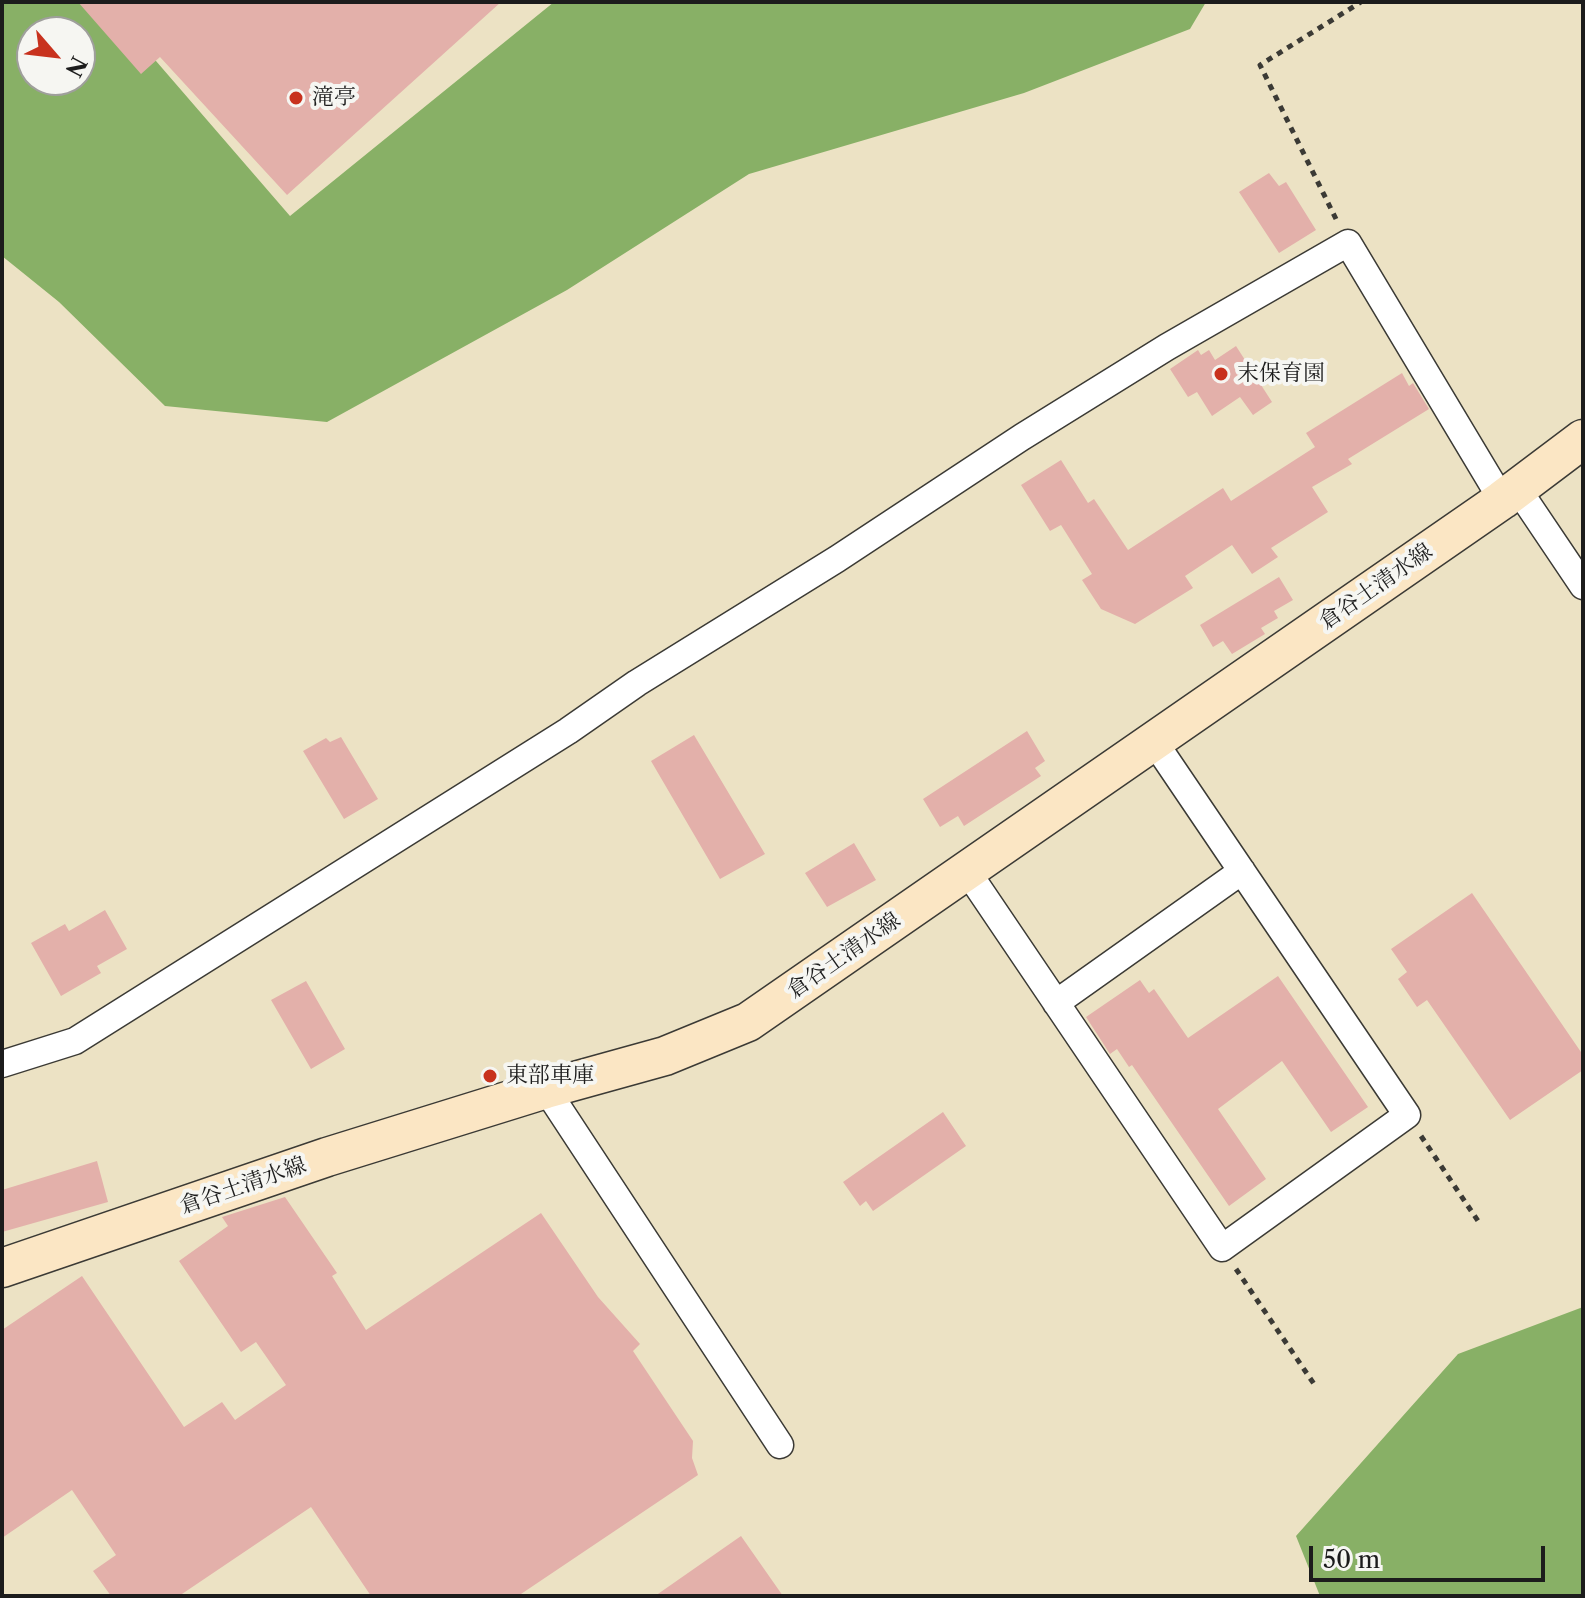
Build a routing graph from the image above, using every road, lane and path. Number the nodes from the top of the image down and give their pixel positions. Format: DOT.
graph roads {
  1 [pos="1361,2"];
  2 [pos="1348,243"];
  3 [pos="1583,439"];
  4 [pos="1510,494"];
  5 [pos="1583,586"];
  6 [pos="1153,740"];
  7 [pos="967,871"];
  8 [pos="1242,871"];
  9 [pos="1056,1003"];
  10 [pos="2,1064"];
  11 [pos="546,1089"];
  12 [pos="1407,1115"];
  13 [pos="1478,1221"];
  14 [pos="1222,1248"];
  15 [pos="2,1268"];
  16 [pos="1314,1384"];
  17 [pos="780,1445"];
  1 -- 2 [label="path"];
  2 -- 4 [label="street"];
  2 -- 10 [label="street"];
  3 -- 4 [label="main road, 倉谷土清水線"];
  4 -- 5 [label="street"];
  4 -- 6 [label="main road, 倉谷土清水線"];
  6 -- 7 [label="main road, 倉谷土清水線"];
  6 -- 8 [label="street"];
  7 -- 9 [label="street"];
  7 -- 11 [label="main road, 倉谷土清水線"];
  8 -- 9 [label="street"];
  8 -- 12 [label="street"];
  9 -- 14 [label="street"];
  11 -- 15 [label="main road, 倉谷土清水線"];
  11 -- 17 [label="street"];
  12 -- 13 [label="path"];
  12 -- 14 [label="street"];
  14 -- 16 [label="path"];
}
